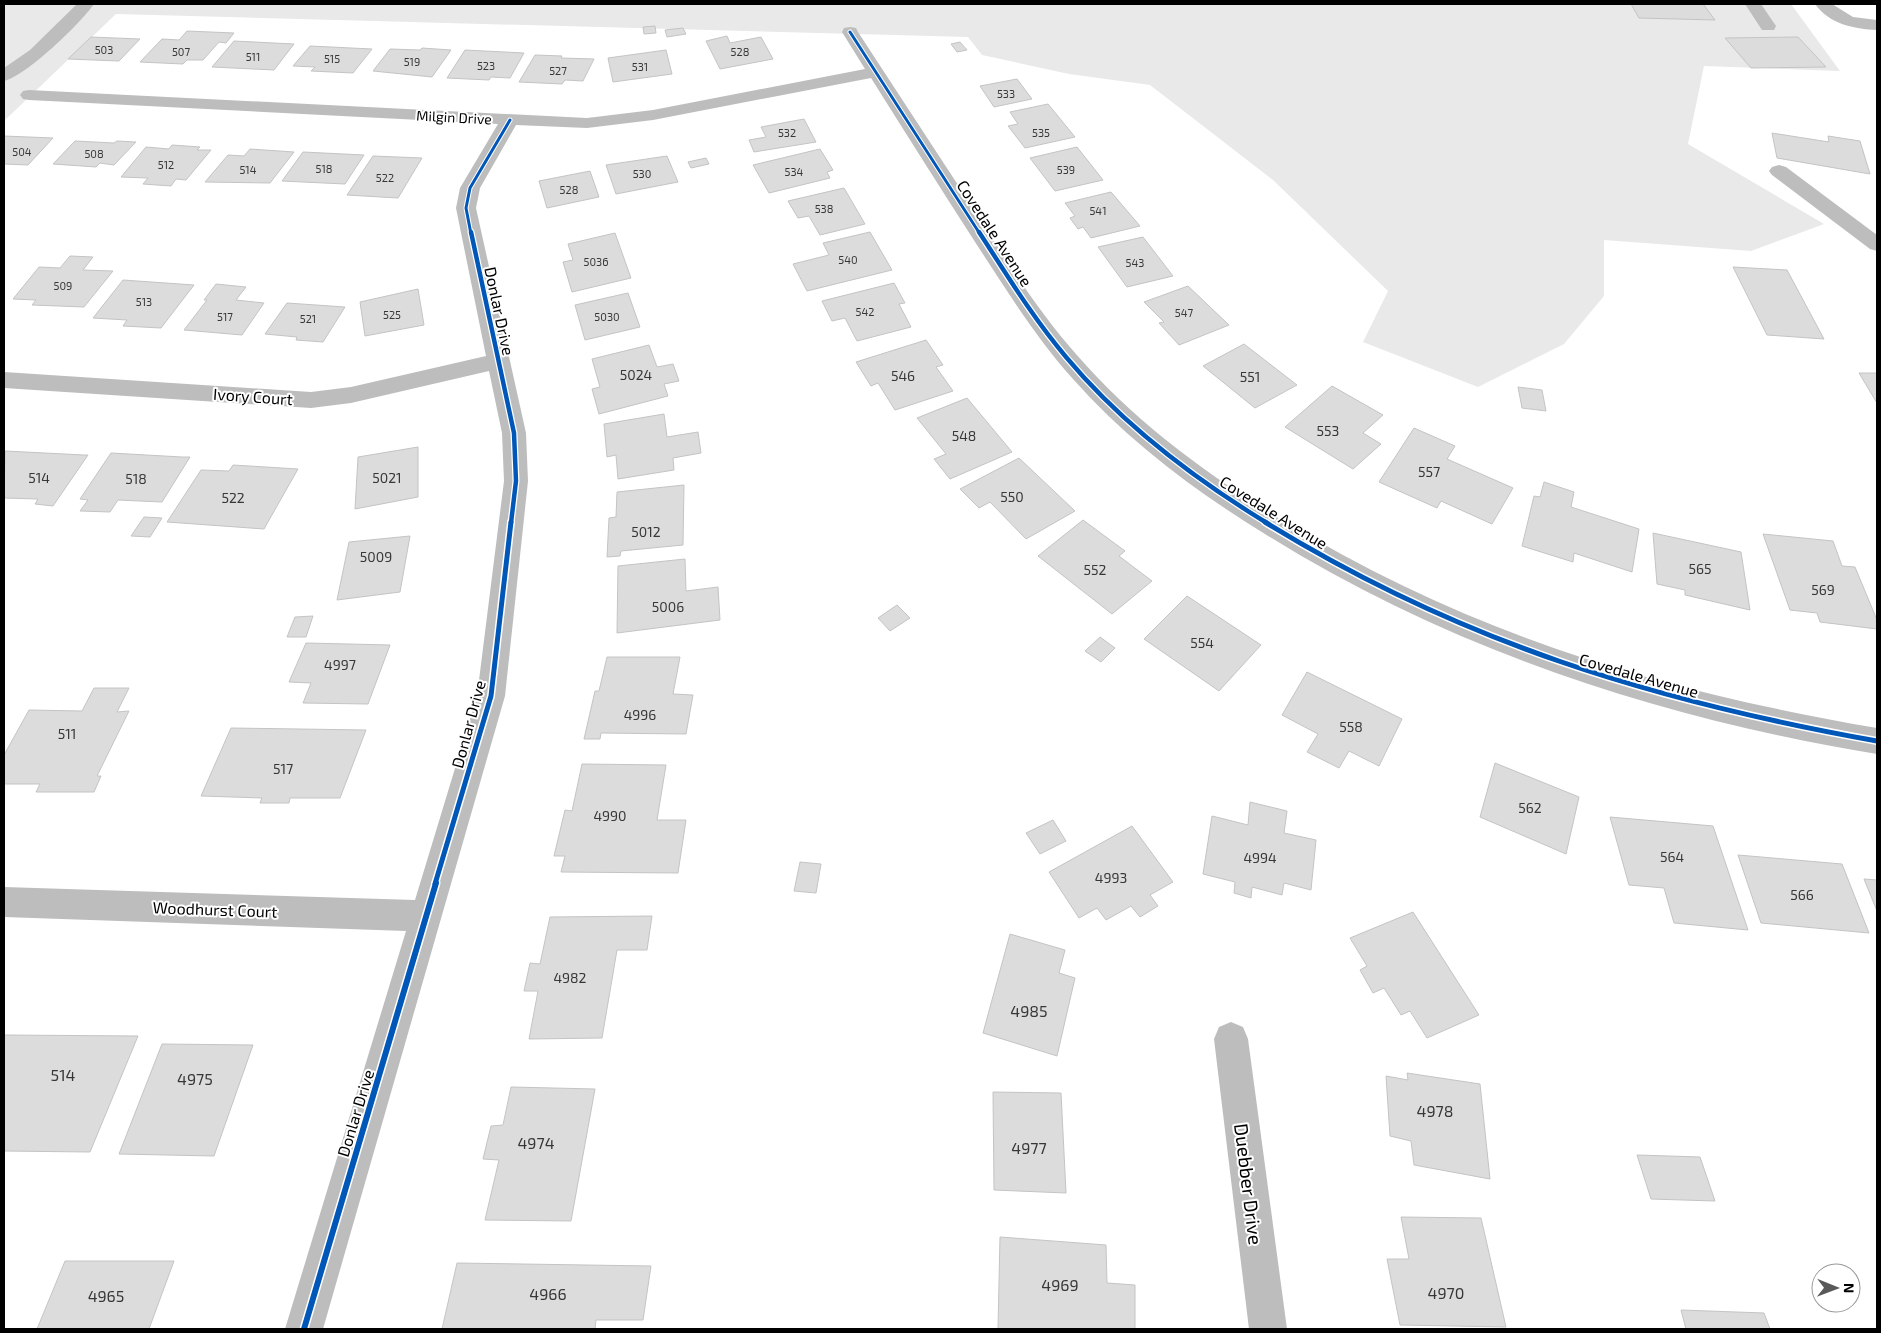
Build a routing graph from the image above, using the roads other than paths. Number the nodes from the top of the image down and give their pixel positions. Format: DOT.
graph roads {
  1 [pos="86,4"];
  2 [pos="1753,4"];
  3 [pos="1823,4"];
  4 [pos="1877,25"];
  5 [pos="1768,26"];
  6 [pos="850,32"];
  7 [pos="876,72"];
  8 [pos="4,76"];
  9 [pos="29,95"];
  10 [pos="510,120"];
  11 [pos="1779,171"];
  12 [pos="1877,245"];
  13 [pos="498,361"];
  14 [pos="4,380"];
  15 [pos="1877,741"];
  16 [pos="4,902"];
  17 [pos="427,916"];
  18 [pos="1231,1039"];
  19 [pos="304,1329"];
  20 [pos="1268,1329"];
  1 -- 8 [label="street"];
  2 -- 5 [label="street"];
  3 -- 4 [label="street"];
  6 -- 7 [label="street, Covedale Avenue"];
  7 -- 10 [label="street, Milgin Drive"];
  7 -- 15 [label="street, Covedale Avenue"];
  9 -- 10 [label="street, Milgin Drive"];
  10 -- 13 [label="street, Donlar Drive"];
  11 -- 12 [label="street"];
  13 -- 14 [label="street, Ivory Court"];
  13 -- 17 [label="street, Donlar Drive"];
  16 -- 17 [label="street, Woodhurst Court"];
  17 -- 19 [label="street, Donlar Drive"];
  18 -- 20 [label="street, Duebber Drive"];
}
